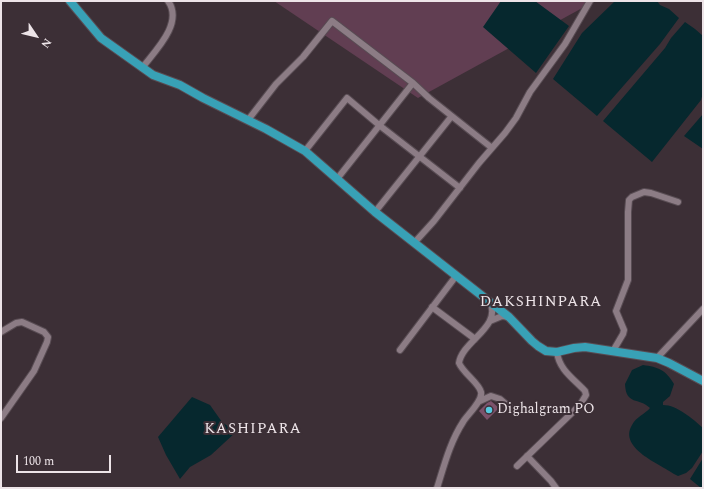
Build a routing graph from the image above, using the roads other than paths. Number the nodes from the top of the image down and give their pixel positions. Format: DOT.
graph roads {
  1 [pos="70,1"];
  2 [pos="168,1"];
  3 [pos="590,1"];
  4 [pos="142,68"];
  5 [pos="413,83"];
  6 [pos="451,117"];
  7 [pos="248,120"];
  8 [pos="379,126"];
  9 [pos="492,148"];
  10 [pos="305,151"];
  11 [pos="419,156"];
  12 [pos="337,179"];
  13 [pos="460,188"];
  14 [pos="678,202"];
  15 [pos="375,212"];
  16 [pos="415,242"];
  17 [pos="456,276"];
  18 [pos="489,301"];
  19 [pos="432,307"];
  20 [pos="703,309"];
  21 [pos="509,316"];
  22 [pos="490,321"];
  23 [pos="1,332"];
  24 [pos="475,339"];
  25 [pos="400,350"];
  26 [pos="613,351"];
  27 [pos="557,352"];
  28 [pos="657,358"];
  29 [pos="703,381"];
  30 [pos="478,402"];
  31 [pos="515,412"];
  32 [pos="1,418"];
  33 [pos="527,456"];
  34 [pos="517,466"];
  35 [pos="437,488"];
  36 [pos="556,488"];
  1 -- 4 [label="main road"];
  2 -- 4 [label="street"];
  3 -- 9 [label="street"];
  4 -- 7 [label="main road"];
  5 -- 6 [label="street"];
  5 -- 7 [label="street"];
  5 -- 8 [label="street"];
  6 -- 9 [label="street"];
  6 -- 11 [label="street"];
  7 -- 10 [label="main road"];
  8 -- 10 [label="street"];
  8 -- 11 [label="street"];
  8 -- 12 [label="street"];
  9 -- 13 [label="street"];
  10 -- 12 [label="main road"];
  11 -- 13 [label="street"];
  11 -- 15 [label="street"];
  12 -- 15 [label="main road"];
  13 -- 16 [label="street"];
  14 -- 26 [label="street"];
  15 -- 16 [label="main road"];
  16 -- 17 [label="main road"];
  17 -- 18 [label="main road"];
  17 -- 19 [label="street"];
  18 -- 21 [label="main road"];
  18 -- 22 [label="street"];
  19 -- 24 [label="street"];
  19 -- 25 [label="street"];
  20 -- 28 [label="street"];
  21 -- 22 [label="street"];
  21 -- 27 [label="main road"];
  22 -- 24 [label="street"];
  23 -- 32 [label="street"];
  24 -- 30 [label="street"];
  26 -- 27 [label="main road"];
  26 -- 28 [label="main road"];
  27 -- 33 [label="street"];
  28 -- 29 [label="main road"];
  30 -- 31 [label="street"];
  30 -- 35 [label="street"];
  33 -- 34 [label="street"];
  33 -- 36 [label="street"];
}
